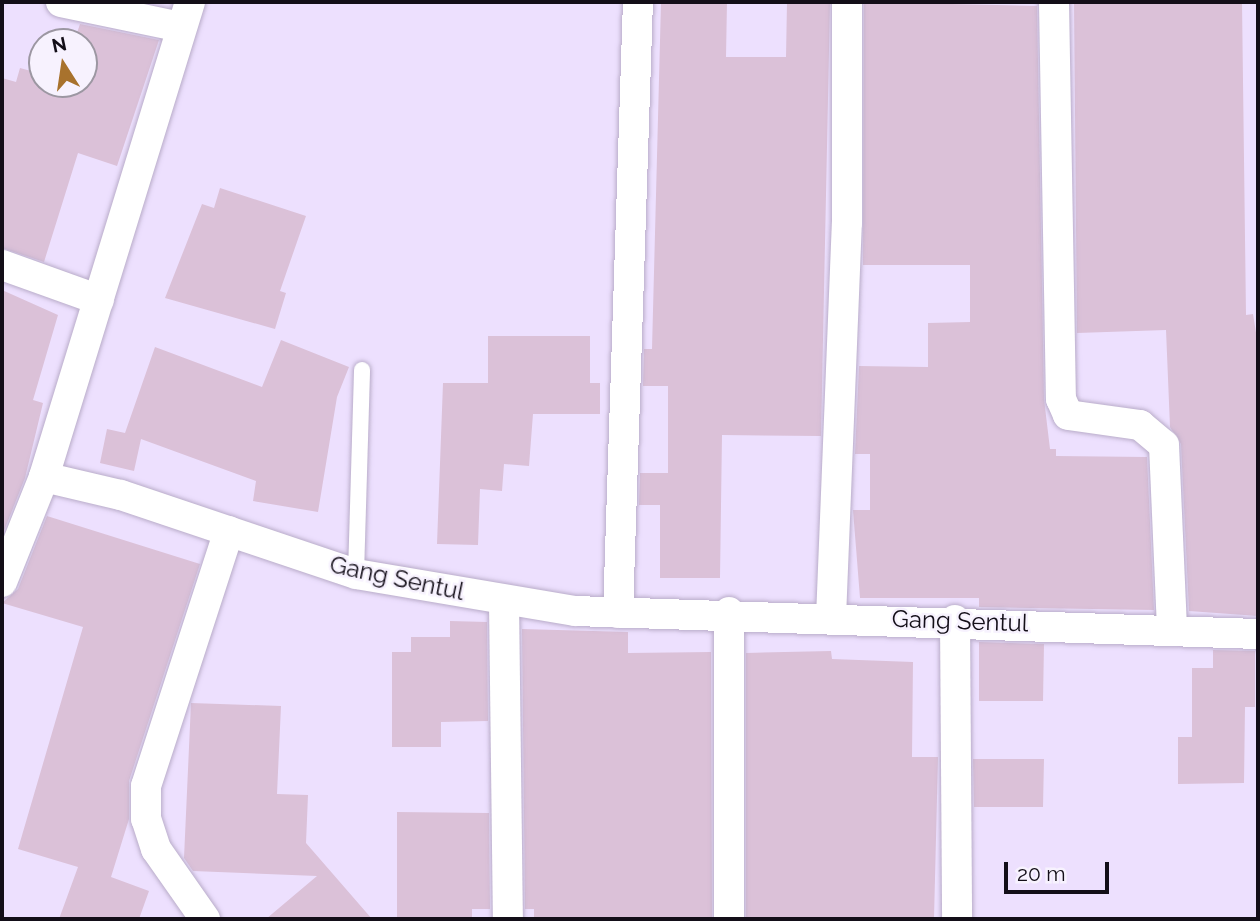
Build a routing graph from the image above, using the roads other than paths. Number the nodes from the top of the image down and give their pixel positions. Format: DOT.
graph roads {
  1 [pos="61,2"];
  2 [pos="638,2"];
  3 [pos="847,2"];
  4 [pos="1054,2"];
  5 [pos="186,15"];
  6 [pos="2,265"];
  7 [pos="99,300"];
  8 [pos="362,370"];
  9 [pos="44,477"];
  10 [pos="229,531"];
  11 [pos="356,574"];
  12 [pos="2,582"];
  13 [pos="505,601"];
  14 [pos="618,612"];
  15 [pos="729,612"];
  16 [pos="831,618"];
  17 [pos="956,620"];
  18 [pos="1172,628"];
  19 [pos="1258,634"];
  20 [pos="205,919"];
  21 [pos="508,919"];
  22 [pos="729,919"];
  23 [pos="957,919"];
  1 -- 5 [label="street"];
  2 -- 14 [label="street"];
  3 -- 16 [label="street"];
  4 -- 18 [label="street"];
  5 -- 7 [label="street"];
  6 -- 7 [label="street"];
  7 -- 9 [label="street"];
  8 -- 11 [label="lane"];
  9 -- 10 [label="street, Gang Sentul"];
  9 -- 12 [label="street"];
  10 -- 11 [label="street, Gang Sentul"];
  10 -- 20 [label="street"];
  11 -- 13 [label="street, Gang Sentul"];
  13 -- 14 [label="street, Gang Sentul"];
  13 -- 21 [label="street"];
  14 -- 15 [label="street, Gang Sentul"];
  15 -- 16 [label="street, Gang Sentul"];
  15 -- 22 [label="street"];
  16 -- 17 [label="street, Gang Sentul"];
  17 -- 18 [label="street, Gang Sentul"];
  17 -- 23 [label="street"];
  18 -- 19 [label="street, Gang Sentul"];
}
